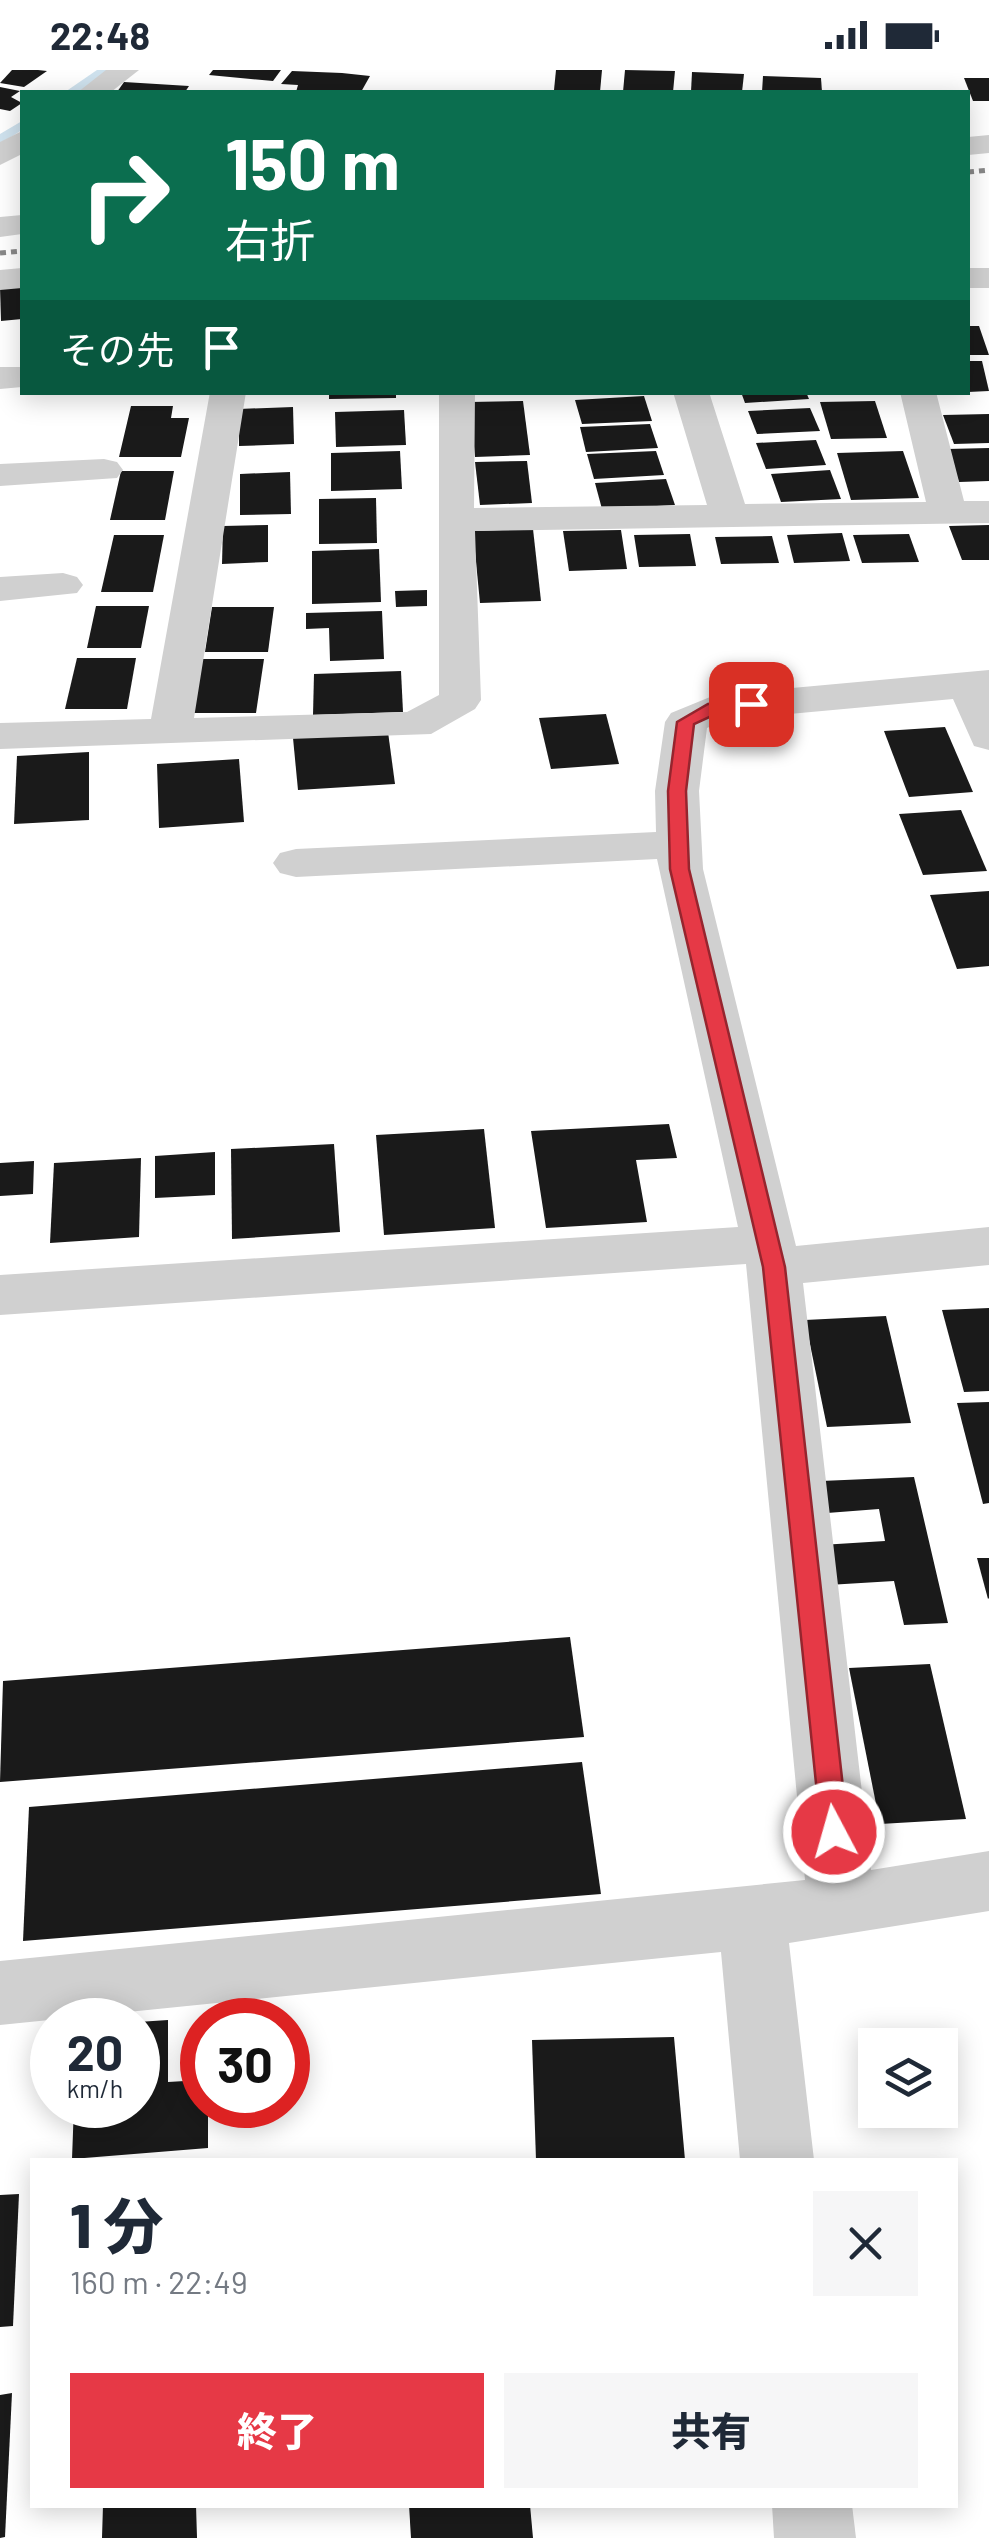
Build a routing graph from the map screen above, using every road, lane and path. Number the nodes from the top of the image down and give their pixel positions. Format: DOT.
graph roads {
  1 [pos="125,70"];
  2 [pos="95,90"];
  3 [pos="227,395"];
  4 [pos="457,395"];
  5 [pos="692,395"];
  6 [pos="919,395"];
  7 [pos="104,470"];
  8 [pos="0,475"];
  9 [pos="947,510"];
  10 [pos="989,512"];
  11 [pos="729,515"];
  12 [pos="455,520"];
  13 [pos="63,585"];
  14 [pos="0,589"];
  15 [pos="979,684"];
  16 [pos="170,732"];
  17 [pos="0,736"];
  18 [pos="989,738"];
  19 [pos="678,844"];
  20 [pos="296,862"];
  21 [pos="989,1246"];
  22 [pos="771,1255"];
  23 [pos="0,1295"];
  24 [pos="989,1880"];
  25 [pos="842,1908"];
  26 [pos="752,1919"];
  27 [pos="0,1992"];
  28 [pos="776,2158"];
  29 [pos="812,2508"];
  30 [pos="815,2538"];
  1 -- 2 [label="street"];
  3 -- 16 [label="street"];
  4 -- 12 [label="street"];
  5 -- 11 [label="street"];
  6 -- 9 [label="street"];
  7 -- 8 [label="street"];
  9 -- 10 [label="street"];
  9 -- 11 [label="street"];
  11 -- 12 [label="street"];
  12 -- 16 [label="street"];
  13 -- 14 [label="street"];
  15 -- 18 [label="street"];
  15 -- 19 [label="street"];
  16 -- 17 [label="street"];
  19 -- 20 [label="street"];
  19 -- 22 [label="street"];
  21 -- 22 [label="street"];
  22 -- 23 [label="street"];
  22 -- 25 [label="street"];
  24 -- 25 [label="street"];
  25 -- 26 [label="street"];
  26 -- 27 [label="street"];
  26 -- 28 [label="street"];
  29 -- 30 [label="street"];
}
